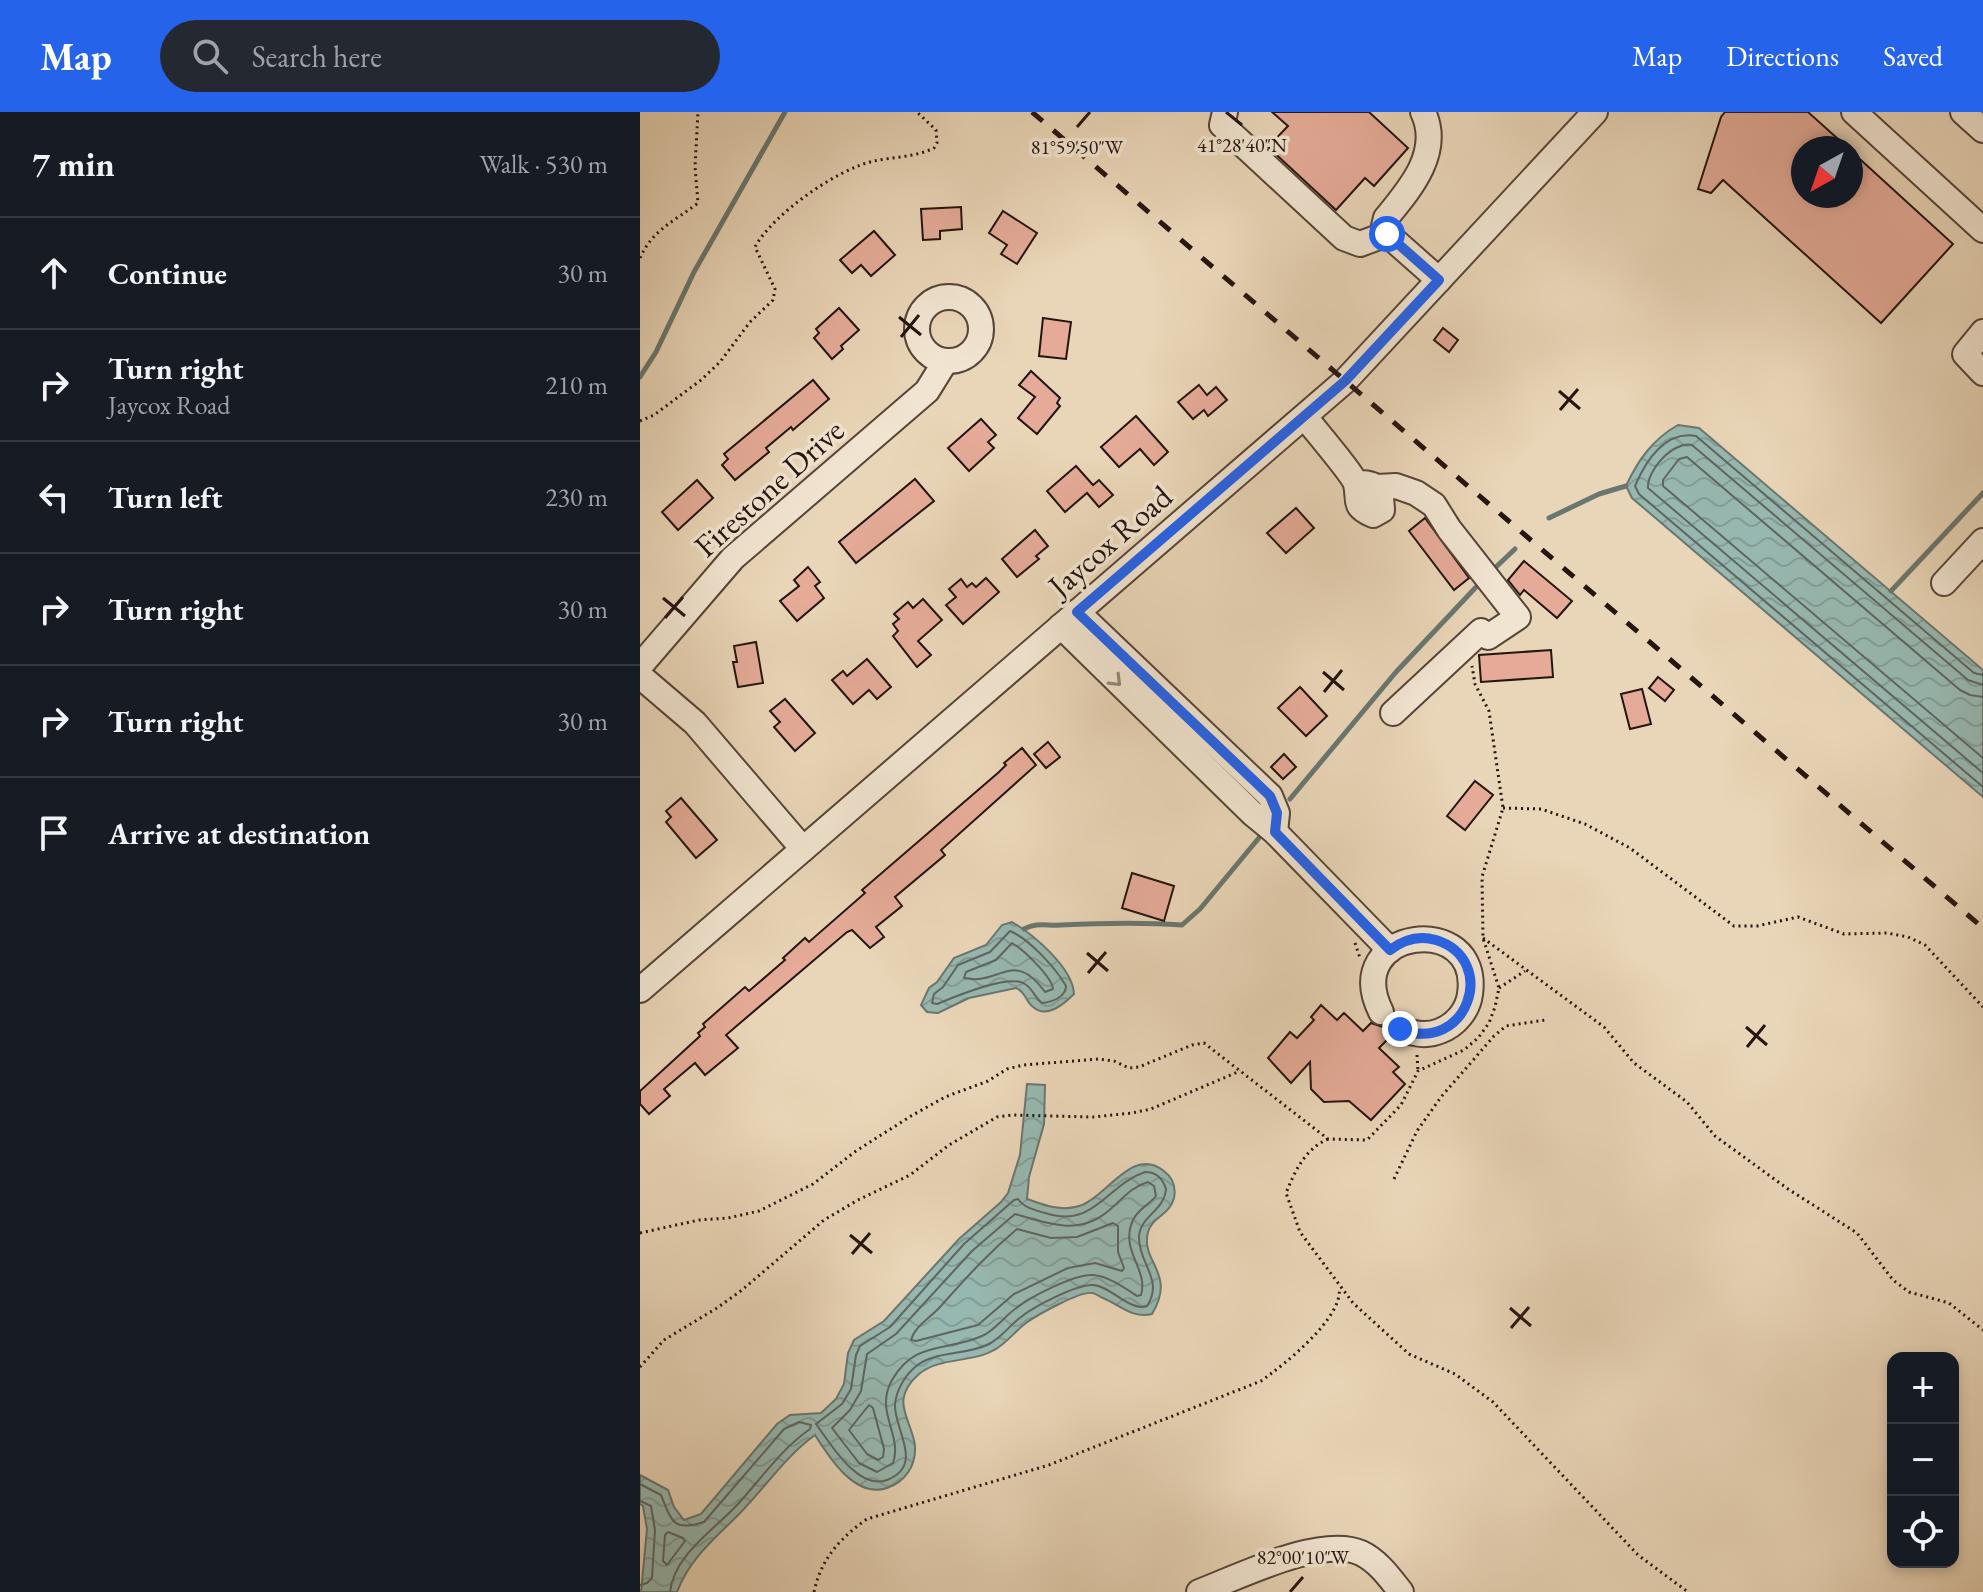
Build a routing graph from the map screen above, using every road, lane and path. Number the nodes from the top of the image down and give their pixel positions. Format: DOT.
graph roads {
  1 [pos="698,112"];
  2 [pos="917,112"];
  3 [pos="1225,112"];
  4 [pos="1423,112"];
  5 [pos="1595,112"];
  6 [pos="1854,112"];
  7 [pos="1963,112"];
  8 [pos="1983,130"];
  9 [pos="1983,230"];
  10 [pos="1387,234"];
  11 [pos="640,258"];
  12 [pos="1439,280"];
  13 [pos="1983,332"];
  14 [pos="945,362"];
  15 [pos="1983,373"];
  16 [pos="1305,417"];
  17 [pos="640,421"];
  18 [pos="1983,541"];
  19 [pos="1944,583"];
  20 [pos="1069,619"];
  21 [pos="1471,663"];
  22 [pos="640,666"];
  23 [pos="640,676"];
  24 [pos="1393,713"];
  25 [pos="1503,808"];
  26 [pos="803,849"];
  27 [pos="1483,938"];
  28 [pos="1390,950"];
  29 [pos="1525,971"];
  30 [pos="1499,988"];
  31 [pos="640,990"];
  32 [pos="1983,1007"];
  33 [pos="1545,1020"];
  34 [pos="1468,1030"];
  35 [pos="1478,1038"];
  36 [pos="1417,1050"];
  37 [pos="1240,1071"];
  38 [pos="1418,1071"];
  39 [pos="1328,1139"];
  40 [pos="1394,1179"];
  41 [pos="640,1233"];
  42 [pos="1339,1284"];
  43 [pos="1983,1330"];
  44 [pos="640,1367"];
  45 [pos="814,1592"];
  46 [pos="1199,1592"];
  47 [pos="1401,1592"];
  48 [pos="1688,1592"];
  1 -- 11 [label="path"];
  2 -- 17 [label="path"];
  3 -- 10 [label="street"];
  4 -- 10 [label="street"];
  5 -- 12 [label="street, Jaycox Road"];
  6 -- 9 [label="street"];
  7 -- 8 [label="street"];
  10 -- 12 [label="street"];
  12 -- 16 [label="street, Jaycox Road"];
  13 -- 15 [label="street"];
  14 -- 22 [label="street, Firestone Drive"];
  16 -- 20 [label="street, Jaycox Road"];
  16 -- 24 [label="street"];
  18 -- 19 [label="street"];
  20 -- 26 [label="street, Jaycox Road"];
  20 -- 28 [label="street"];
  21 -- 25 [label="path"];
  23 -- 26 [label="street"];
  25 -- 27 [label="path"];
  25 -- 32 [label="path"];
  26 -- 31 [label="street, Jaycox Road"];
  27 -- 29 [label="path"];
  27 -- 30 [label="path"];
  28 -- 28 [label="street"];
  29 -- 30 [label="path"];
  29 -- 43 [label="path"];
  30 -- 35 [label="path"];
  33 -- 40 [label="path"];
  34 -- 35 [label="path"];
  35 -- 38 [label="path"];
  36 -- 38 [label="path"];
  37 -- 39 [label="path"];
  37 -- 41 [label="path"];
  37 -- 44 [label="path"];
  38 -- 39 [label="path"];
  39 -- 42 [label="path"];
  42 -- 45 [label="path"];
  42 -- 48 [label="path"];
  46 -- 47 [label="street"];
}
